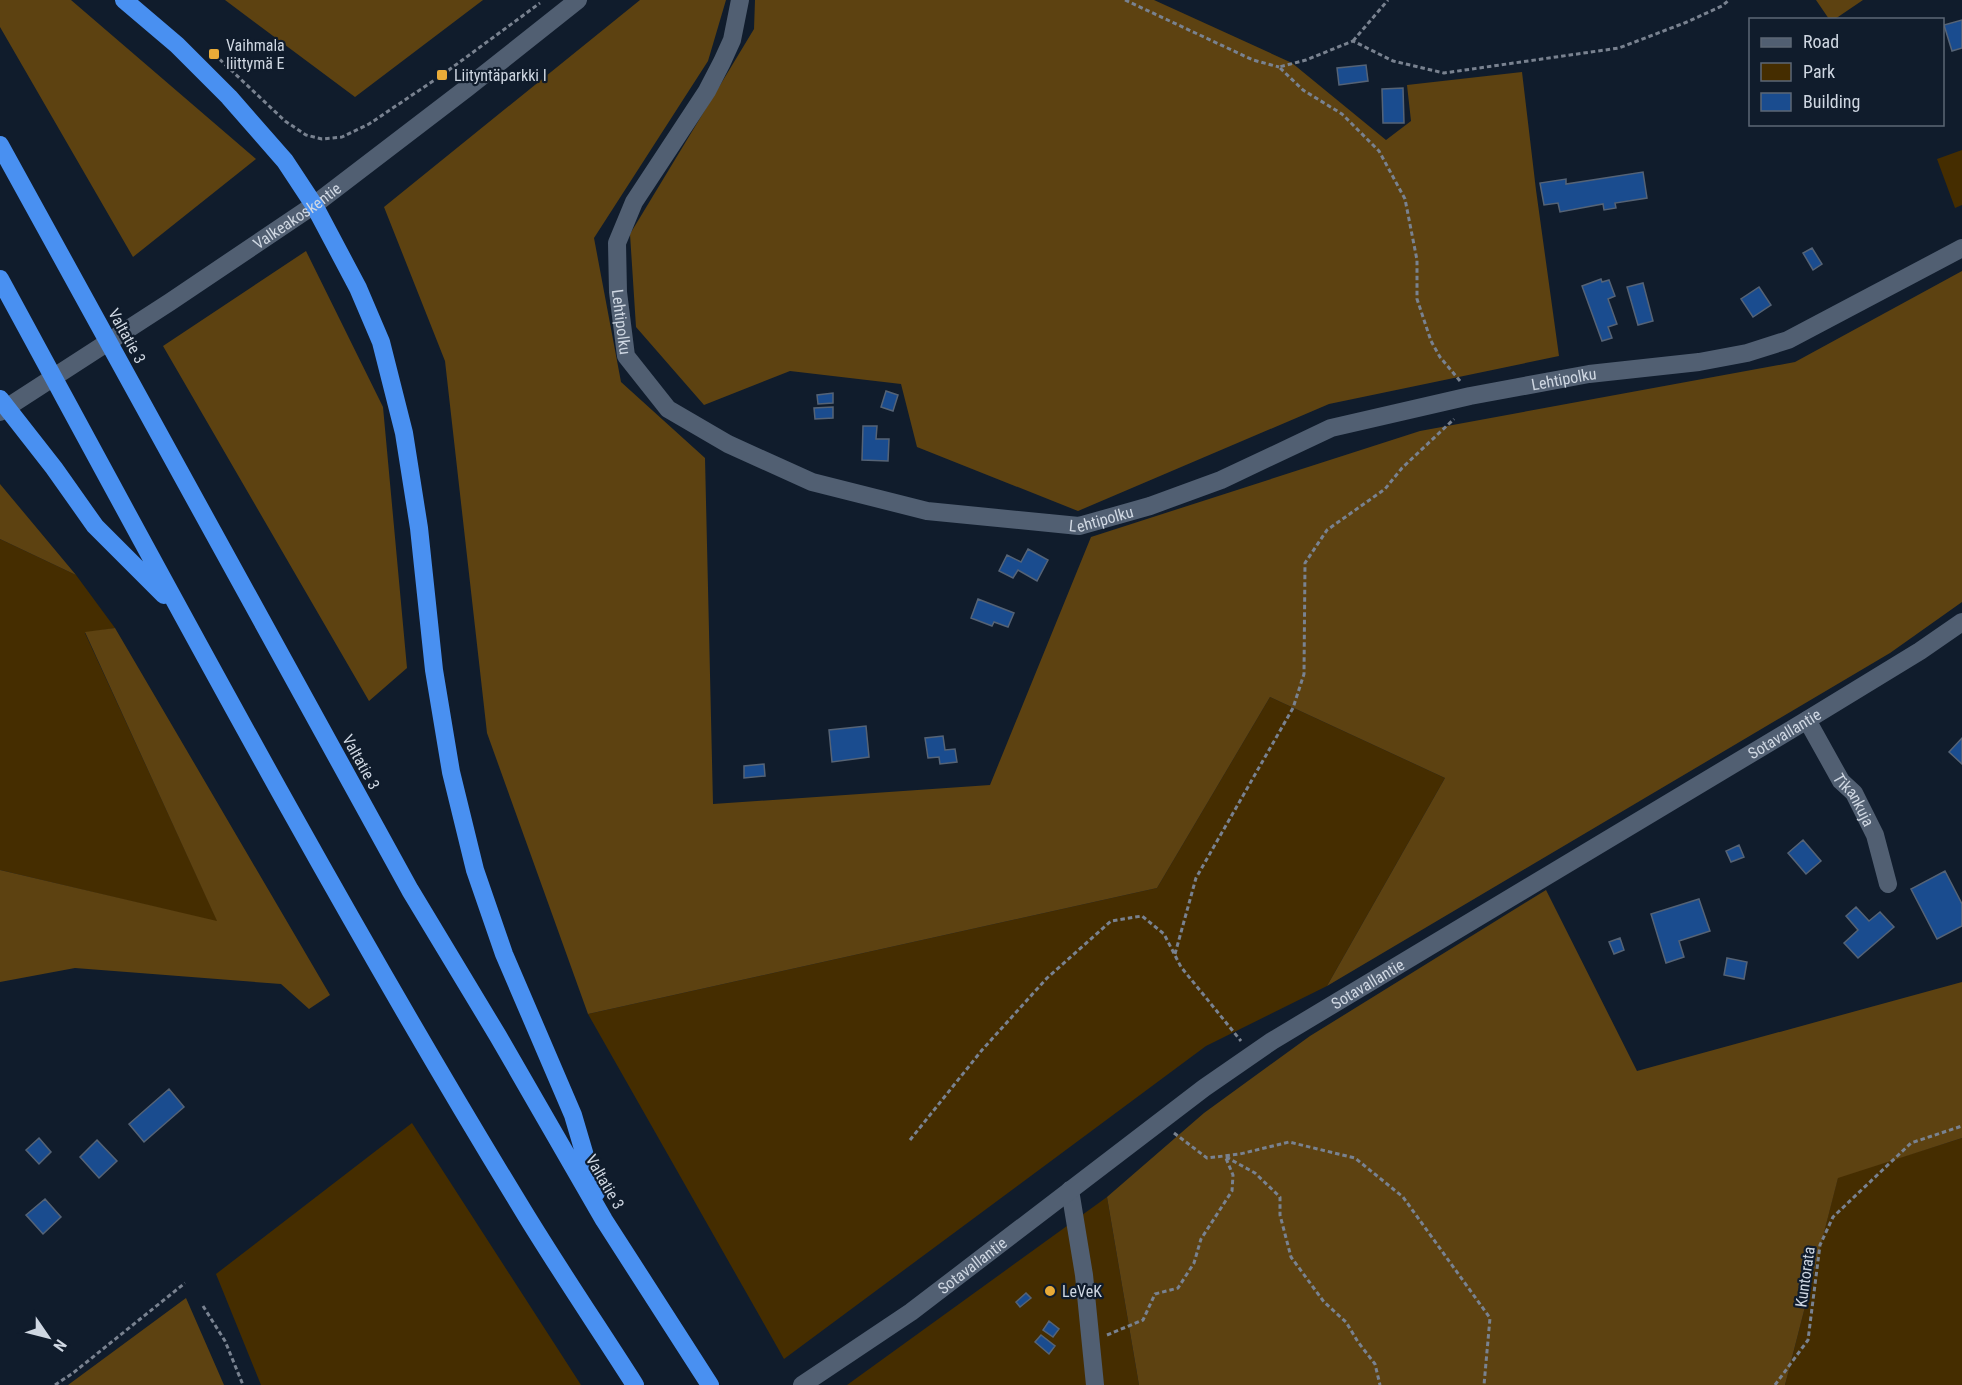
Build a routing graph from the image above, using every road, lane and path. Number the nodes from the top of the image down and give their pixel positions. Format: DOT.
graph roads {
  1 [pos="124,0"];
  2 [pos="579,0"];
  3 [pos="740,0"];
  4 [pos="1125,0"];
  5 [pos="1388,0"];
  6 [pos="1729,0"];
  7 [pos="540,3"];
  8 [pos="1353,41"];
  9 [pos="214,54"];
  10 [pos="1279,67"];
  11 [pos="0,145"];
  12 [pos="314,205"];
  13 [pos="1962,248"];
  14 [pos="0,279"];
  15 [pos="1470,396"];
  16 [pos="0,399"];
  17 [pos="0,412"];
  18 [pos="179,609"];
  19 [pos="1962,622"];
  20 [pos="1808,720"];
  21 [pos="1888,884"];
  22 [pos="1174,954"];
  23 [pos="1252,1054"];
  24 [pos="1159,1122"];
  25 [pos="1962,1126"];
  26 [pos="909,1140"];
  27 [pos="1225,1156"];
  28 [pos="1070,1190"];
  29 [pos="604,1220"];
  30 [pos="185,1282"];
  31 [pos="203,1306"];
  32 [pos="1092,1341"];
  33 [pos="809,1381"];
  34 [pos="55,1385"];
  35 [pos="243,1385"];
  36 [pos="635,1385"];
  37 [pos="710,1385"];
  38 [pos="1095,1385"];
  39 [pos="1380,1385"];
  40 [pos="1484,1385"];
  41 [pos="1774,1385"];
  1 -- 12 [label="highway"];
  2 -- 12 [label="street, Valkeakoskentie"];
  3 -- 15 [label="street, Lehtipolku"];
  4 -- 10 [label="path"];
  5 -- 8 [label="path"];
  6 -- 8 [label="path"];
  7 -- 9 [label="path"];
  8 -- 10 [label="path"];
  10 -- 15 [label="path"];
  11 -- 29 [label="highway, Valtatie 3"];
  12 -- 17 [label="street, Valkeakoskentie"];
  12 -- 29 [label="highway"];
  13 -- 15 [label="street, Lehtipolku"];
  14 -- 18 [label="highway"];
  15 -- 22 [label="path"];
  16 -- 18 [label="highway"];
  18 -- 36 [label="highway"];
  19 -- 20 [label="street, Sotavallantie"];
  20 -- 21 [label="street, Tikankuja"];
  20 -- 23 [label="street, Sotavallantie"];
  22 -- 23 [label="path"];
  22 -- 26 [label="path"];
  23 -- 24 [label="street, Sotavallantie"];
  24 -- 27 [label="path"];
  24 -- 28 [label="street, Sotavallantie"];
  25 -- 41 [label="path, Kuntorata"];
  27 -- 32 [label="path"];
  27 -- 39 [label="path"];
  27 -- 40 [label="path"];
  28 -- 32 [label="street"];
  28 -- 33 [label="street, Sotavallantie"];
  29 -- 37 [label="highway, Valtatie 3"];
  30 -- 34 [label="path"];
  31 -- 35 [label="path"];
  32 -- 38 [label="street"];
}
